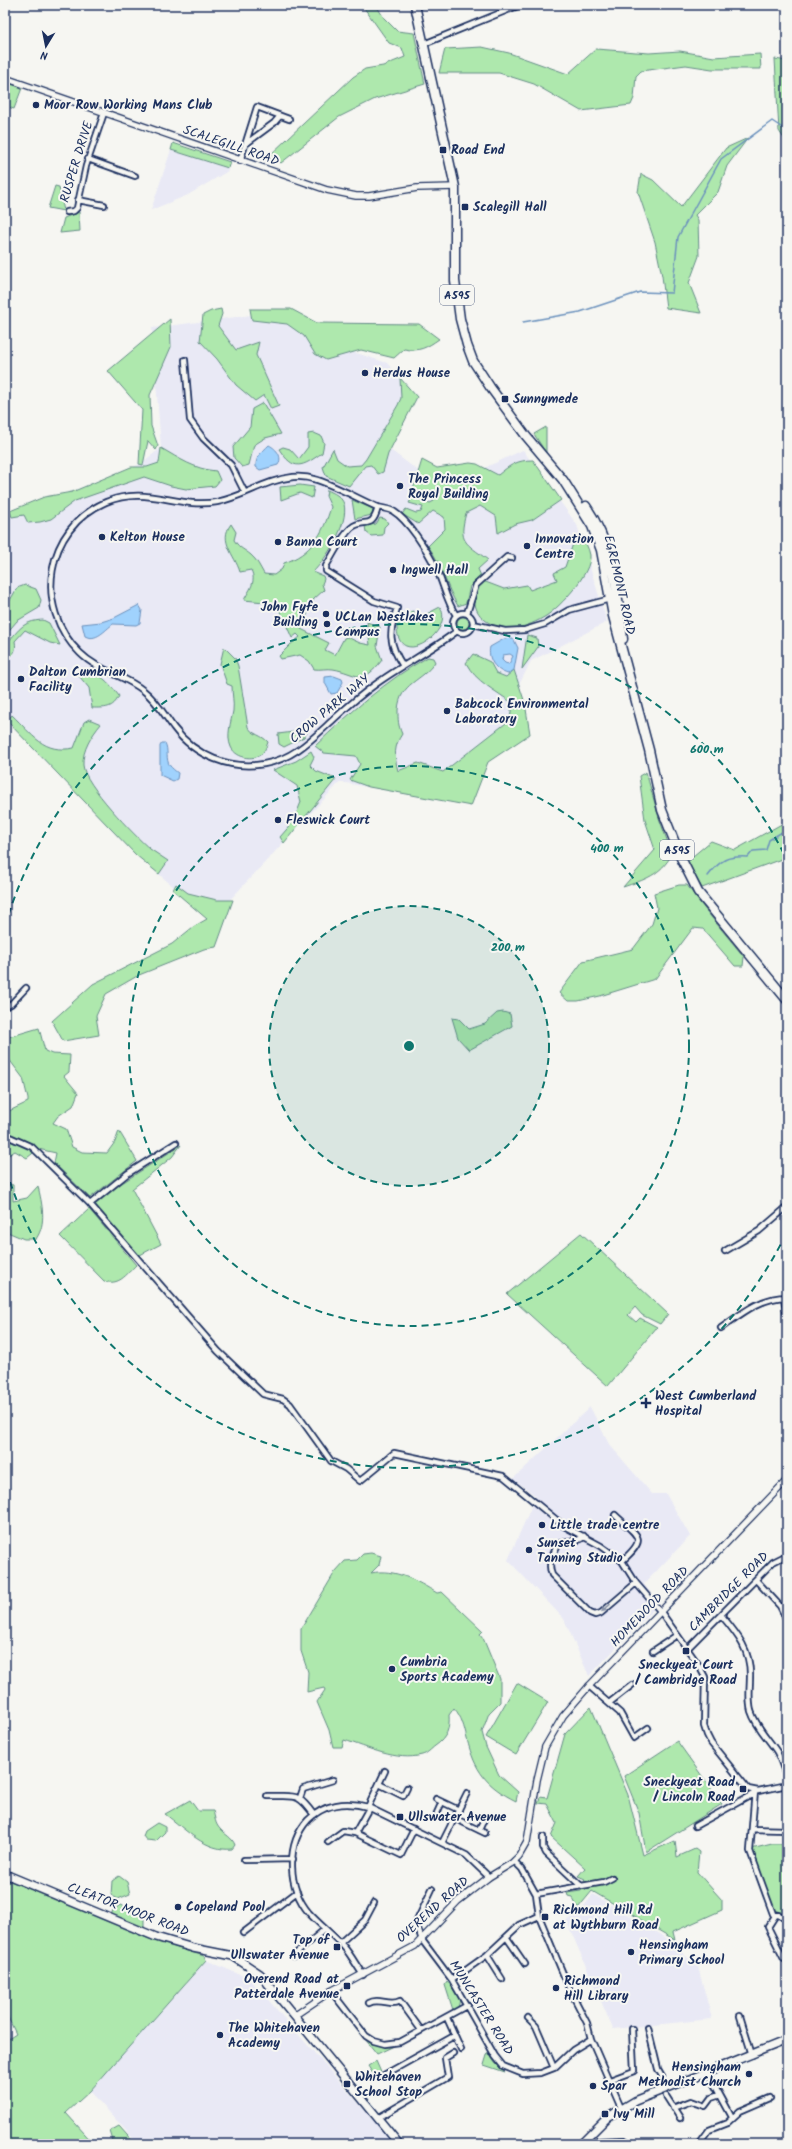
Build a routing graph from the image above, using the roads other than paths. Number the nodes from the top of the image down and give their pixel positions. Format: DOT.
graph roads {
  1 [pos="415,5"];
  2 [pos="520,5"];
  3 [pos="424,44"];
  4 [pos="5,78"];
  5 [pos="104,113"];
  6 [pos="280,116"];
  7 [pos="289,119"];
  8 [pos="247,143"];
  9 [pos="88,159"];
  10 [pos="242,162"];
  11 [pos="135,176"];
  12 [pos="455,187"];
  13 [pos="78,200"];
  14 [pos="104,205"];
  15 [pos="67,212"];
  16 [pos="185,360"];
  17 [pos="245,493"];
  18 [pos="378,507"];
  19 [pos="512,558"];
  20 [pos="613,597"];
  21 [pos="467,613"];
  22 [pos="456,615"];
  23 [pos="473,624"];
  24 [pos="456,631"];
  25 [pos="403,666"];
  26 [pos="26,988"];
  27 [pos="787,1000"];
  28 [pos="5,1007"];
  29 [pos="5,1134"];
  30 [pos="176,1143"];
  31 [pos="90,1204"];
  32 [pos="787,1207"];
  33 [pos="725,1251"];
  34 [pos="786,1297"];
  35 [pos="786,1312"];
  36 [pos="721,1328"];
  37 [pos="787,1480"];
  38 [pos="615,1516"];
  39 [pos="584,1536"];
  40 [pos="787,1555"];
  41 [pos="622,1561"];
  42 [pos="756,1580"];
  43 [pos="636,1583"];
  44 [pos="661,1612"];
  45 [pos="722,1616"];
  46 [pos="787,1620"];
  47 [pos="678,1635"];
  48 [pos="688,1648"];
  49 [pos="653,1651"];
  50 [pos="632,1685"];
  51 [pos="589,1686"];
  52 [pos="609,1703"];
  53 [pos="648,1728"];
  54 [pos="541,1760"];
  55 [pos="385,1771"];
  56 [pos="787,1778"];
  57 [pos="333,1780"];
  58 [pos="379,1784"];
  59 [pos="787,1785"];
  60 [pos="408,1788"];
  61 [pos="755,1792"];
  62 [pos="467,1793"];
  63 [pos="267,1796"];
  64 [pos="300,1798"];
  65 [pos="436,1799"];
  66 [pos="442,1802"];
  67 [pos="368,1807"];
  68 [pos="458,1810"];
  69 [pos="438,1813"];
  70 [pos="314,1815"];
  71 [pos="454,1818"];
  72 [pos="484,1819"];
  73 [pos="695,1826"];
  74 [pos="752,1829"];
  75 [pos="414,1830"];
  76 [pos="479,1830"];
  77 [pos="787,1830"];
  78 [pos="355,1833"];
  79 [pos="484,1833"];
  80 [pos="543,1837"];
  81 [pos="328,1842"];
  82 [pos="442,1843"];
  83 [pos="293,1859"];
  84 [pos="244,1860"];
  85 [pos="514,1861"];
  86 [pos="5,1874"];
  87 [pos="489,1877"];
  88 [pos="612,1878"];
  89 [pos="581,1886"];
  90 [pos="432,1889"];
  91 [pos="297,1892"];
  92 [pos="536,1894"];
  93 [pos="374,1903"];
  94 [pos="539,1916"];
  95 [pos="776,1916"];
  96 [pos="787,1917"];
  97 [pos="325,1929"];
  98 [pos="243,1933"];
  99 [pos="507,1938"];
  100 [pos="422,1940"];
  101 [pos="340,1943"];
  102 [pos="487,1955"];
  103 [pos="294,1956"];
  104 [pos="787,1960"];
  105 [pos="525,1964"];
  106 [pos="363,1975"];
  107 [pos="502,1979"];
  108 [pos="452,1980"];
  109 [pos="331,1991"];
  110 [pos="369,2003"];
  111 [pos="468,2005"];
  112 [pos="294,2016"];
  113 [pos="740,2016"];
  114 [pos="447,2018"];
  115 [pos="528,2018"];
  116 [pos="648,2028"];
  117 [pos="421,2030"];
  118 [pos="632,2030"];
  119 [pos="454,2036"];
  120 [pos="591,2039"];
  121 [pos="787,2040"];
  122 [pos="461,2049"];
  123 [pos="453,2053"];
  124 [pos="752,2055"];
  125 [pos="554,2068"];
  126 [pos="708,2073"];
  127 [pos="384,2074"];
  128 [pos="662,2076"];
  129 [pos="610,2080"];
  130 [pos="720,2095"];
  131 [pos="666,2096"];
  132 [pos="770,2098"];
  133 [pos="621,2108"];
  134 [pos="673,2108"];
  135 [pos="732,2117"];
  136 [pos="378,2118"];
  137 [pos="680,2118"];
  138 [pos="598,2141"];
  139 [pos="399,2144"];
  140 [pos="581,2144"];
  141 [pos="630,2144"];
  142 [pos="702,2144"];
  1 -- 3 [label="highway, A595"];
  2 -- 3 [label="street"];
  3 -- 12 [label="highway, A595"];
  4 -- 5 [label="street, SCALEGILL ROAD"];
  5 -- 9 [label="street, RUSPER DRIVE"];
  5 -- 10 [label="street, SCALEGILL ROAD"];
  6 -- 7 [label="street"];
  6 -- 8 [label="street"];
  6 -- 8 [label="street"];
  8 -- 10 [label="street"];
  9 -- 11 [label="street"];
  9 -- 13 [label="street, RUSPER DRIVE"];
  10 -- 12 [label="street, SCALEGILL ROAD"];
  12 -- 20 [label="highway, EGREMONT ROAD / A595"];
  13 -- 14 [label="street"];
  13 -- 15 [label="street, RUSPER DRIVE"];
  16 -- 17 [label="street"];
  17 -- 18 [label="street, CROW PARK WAY"];
  17 -- 25 [label="street, CROW PARK WAY"];
  18 -- 22 [label="street, CROW PARK WAY"];
  18 -- 25 [label="street"];
  19 -- 21 [label="street"];
  20 -- 23 [label="street"];
  20 -- 27 [label="highway, EGREMONT ROAD / A595"];
  21 -- 22 [label="street"];
  21 -- 23 [label="street"];
  22 -- 24 [label="street"];
  23 -- 24 [label="street"];
  24 -- 25 [label="street, CROW PARK WAY"];
  26 -- 28 [label="street"];
  29 -- 31 [label="street"];
  30 -- 31 [label="street"];
  31 -- 39 [label="street"];
  32 -- 33 [label="street"];
  34 -- 35 [label="street"];
  34 -- 36 [label="street"];
  37 -- 44 [label="street, HOMEWOOD ROAD"];
  38 -- 41 [label="street"];
  39 -- 41 [label="street"];
  43 -- 39 [label="street, one-way"];
  40 -- 42 [label="street, CAMBRIDGE ROAD"];
  41 -- 43 [label="street"];
  42 -- 45 [label="street, CAMBRIDGE ROAD"];
  42 -- 46 [label="street"];
  43 -- 44 [label="street"];
  44 -- 47 [label="street"];
  44 -- 51 [label="street, HOMEWOOD ROAD"];
  45 -- 48 [label="street, CAMBRIDGE ROAD"];
  45 -- 56 [label="street"];
  47 -- 48 [label="street"];
  47 -- 49 [label="street"];
  48 -- 61 [label="street"];
  50 -- 52 [label="street"];
  51 -- 52 [label="street"];
  51 -- 54 [label="street, HOMEWOOD ROAD"];
  52 -- 53 [label="street"];
  54 -- 85 [label="street, OVEREND ROAD"];
  55 -- 58 [label="street"];
  57 -- 64 [label="street"];
  58 -- 60 [label="street"];
  58 -- 67 [label="street"];
  59 -- 61 [label="street"];
  61 -- 73 [label="street"];
  61 -- 74 [label="street"];
  62 -- 68 [label="street"];
  63 -- 64 [label="street"];
  64 -- 70 [label="street"];
  65 -- 66 [label="street"];
  66 -- 68 [label="street"];
  66 -- 69 [label="street"];
  67 -- 70 [label="street"];
  67 -- 75 [label="street"];
  67 -- 78 [label="street"];
  68 -- 71 [label="street"];
  70 -- 83 [label="street"];
  71 -- 76 [label="street"];
  71 -- 82 [label="street"];
  72 -- 76 [label="street"];
  74 -- 77 [label="street"];
  74 -- 95 [label="street"];
  75 -- 78 [label="street"];
  75 -- 82 [label="street"];
  76 -- 79 [label="street"];
  78 -- 81 [label="street"];
  80 -- 89 [label="street"];
  82 -- 87 [label="street"];
  83 -- 84 [label="street"];
  83 -- 91 [label="street"];
  85 -- 87 [label="street, OVEREND ROAD"];
  85 -- 92 [label="street"];
  86 -- 112 [label="main road, CLEATOR MOOR ROAD"];
  87 -- 100 [label="street, OVEREND ROAD"];
  88 -- 89 [label="street"];
  89 -- 92 [label="street"];
  90 -- 100 [label="street"];
  91 -- 97 [label="street"];
  91 -- 98 [label="street"];
  92 -- 94 [label="street"];
  93 -- 101 [label="street"];
  94 -- 99 [label="street"];
  94 -- 120 [label="street"];
  95 -- 96 [label="street"];
  95 -- 104 [label="street"];
  97 -- 101 [label="street"];
  97 -- 103 [label="street"];
  99 -- 102 [label="street"];
  99 -- 105 [label="street"];
  100 -- 106 [label="street, OVEREND ROAD"];
  100 -- 108 [label="street, MUNCASTER ROAD"];
  101 -- 106 [label="street"];
  102 -- 107 [label="street"];
  102 -- 108 [label="street"];
  106 -- 109 [label="street, OVEREND ROAD"];
  108 -- 111 [label="street, MUNCASTER ROAD"];
  109 -- 112 [label="street, OVEREND ROAD"];
  109 -- 117 [label="street"];
  110 -- 117 [label="street"];
  111 -- 114 [label="street"];
  111 -- 125 [label="street, MUNCASTER ROAD"];
  112 -- 136 [label="main road, CLEATOR MOOR ROAD"];
  113 -- 124 [label="street"];
  114 -- 117 [label="street"];
  114 -- 119 [label="street"];
  115 -- 125 [label="street"];
  116 -- 128 [label="street"];
  118 -- 129 [label="street"];
  119 -- 122 [label="street"];
  119 -- 127 [label="street"];
  120 -- 125 [label="street, MUNCASTER ROAD"];
  120 -- 129 [label="street"];
  121 -- 124 [label="main road"];
  123 -- 136 [label="street"];
  124 -- 126 [label="main road"];
  126 -- 130 [label="street"];
  126 -- 133 [label="main road"];
  129 -- 133 [label="street"];
  130 -- 134 [label="street"];
  130 -- 135 [label="street"];
  131 -- 134 [label="street"];
  132 -- 135 [label="street"];
  133 -- 140 [label="main road"];
  134 -- 137 [label="street"];
  135 -- 142 [label="street"];
  136 -- 139 [label="main road, CLEATOR MOOR ROAD"];
  138 -- 141 [label="street"];
}
